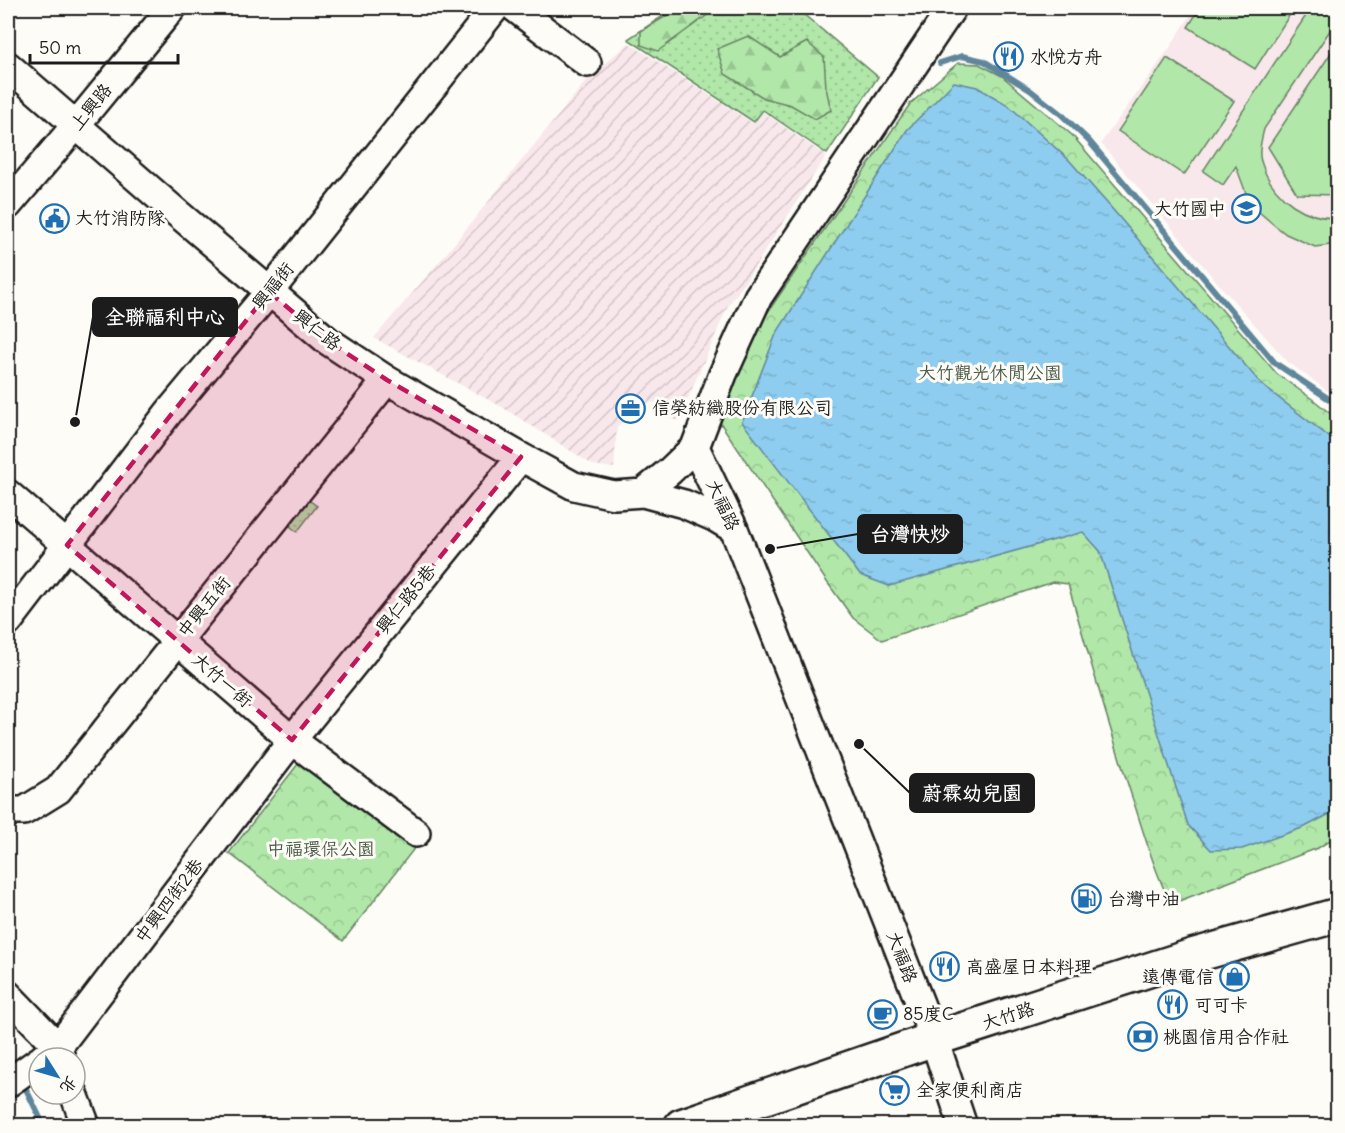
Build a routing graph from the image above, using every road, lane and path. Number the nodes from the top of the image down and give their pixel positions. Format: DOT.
graph roads {
  1 [pos="172,8"];
  2 [pos="495,8"];
  3 [pos="515,8"];
  4 [pos="952,8"];
  5 [pos="587,63"];
  6 [pos="8,66"];
  7 [pos="76,125"];
  8 [pos="8,205"];
  9 [pos="270,292"];
  10 [pos="387,380"];
  11 [pos="695,447"];
  12 [pos="521,457"];
  13 [pos="643,493"];
  14 [pos="8,494"];
  15 [pos="734,529"];
  16 [pos="67,545"];
  17 [pos="8,622"];
  18 [pos="177,641"];
  19 [pos="291,740"];
  20 [pos="8,810"];
  21 [pos="416,833"];
  22 [pos="1338,915"];
  23 [pos="8,995"];
  24 [pos="934,1040"];
  25 [pos="43,1046"];
  26 [pos="58,1046"];
  27 [pos="27,1071"];
  28 [pos="8,1083"];
  29 [pos="79,1106"];
  30 [pos="729,1118"];
  31 [pos="86,1125"];
  32 [pos="681,1125"];
  33 [pos="963,1125"];
  1 -- 7 [label="street, 上興路"];
  2 -- 9 [label="street, 興福街"];
  3 -- 5 [label="street"];
  4 -- 11 [label="street"];
  6 -- 7 [label="street, 興仁路"];
  7 -- 8 [label="street, 上興路"];
  7 -- 9 [label="street, 興仁路"];
  9 -- 10 [label="street, 興仁路"];
  9 -- 16 [label="street, 興福街"];
  10 -- 12 [label="street, 興仁路"];
  10 -- 18 [label="street, 中興五街"];
  11 -- 13 [label="street"];
  11 -- 15 [label="street, 大福路"];
  12 -- 13 [label="street, 興仁路"];
  12 -- 19 [label="street, 興仁路5巷"];
  13 -- 15 [label="street, 興仁路"];
  14 -- 16 [label="street, 大竹一街"];
  15 -- 24 [label="street, 大福路"];
  16 -- 17 [label="street, 興福街"];
  16 -- 18 [label="street, 大竹一街"];
  18 -- 19 [label="street, 大竹一街"];
  18 -- 20 [label="street, 中興五街"];
  19 -- 21 [label="street, 大竹一街"];
  19 -- 26 [label="street, 中興四街2巷"];
  22 -- 24 [label="main road, 大竹路"];
  23 -- 25 [label="street"];
  24 -- 30 [label="main road, 大竹路"];
  24 -- 33 [label="street, 大福路"];
  27 -- 28 [label="street, 中興四街2巷"];
  29 -- 31 [label="street"];
  30 -- 32 [label="main road, 大竹路"];
}
